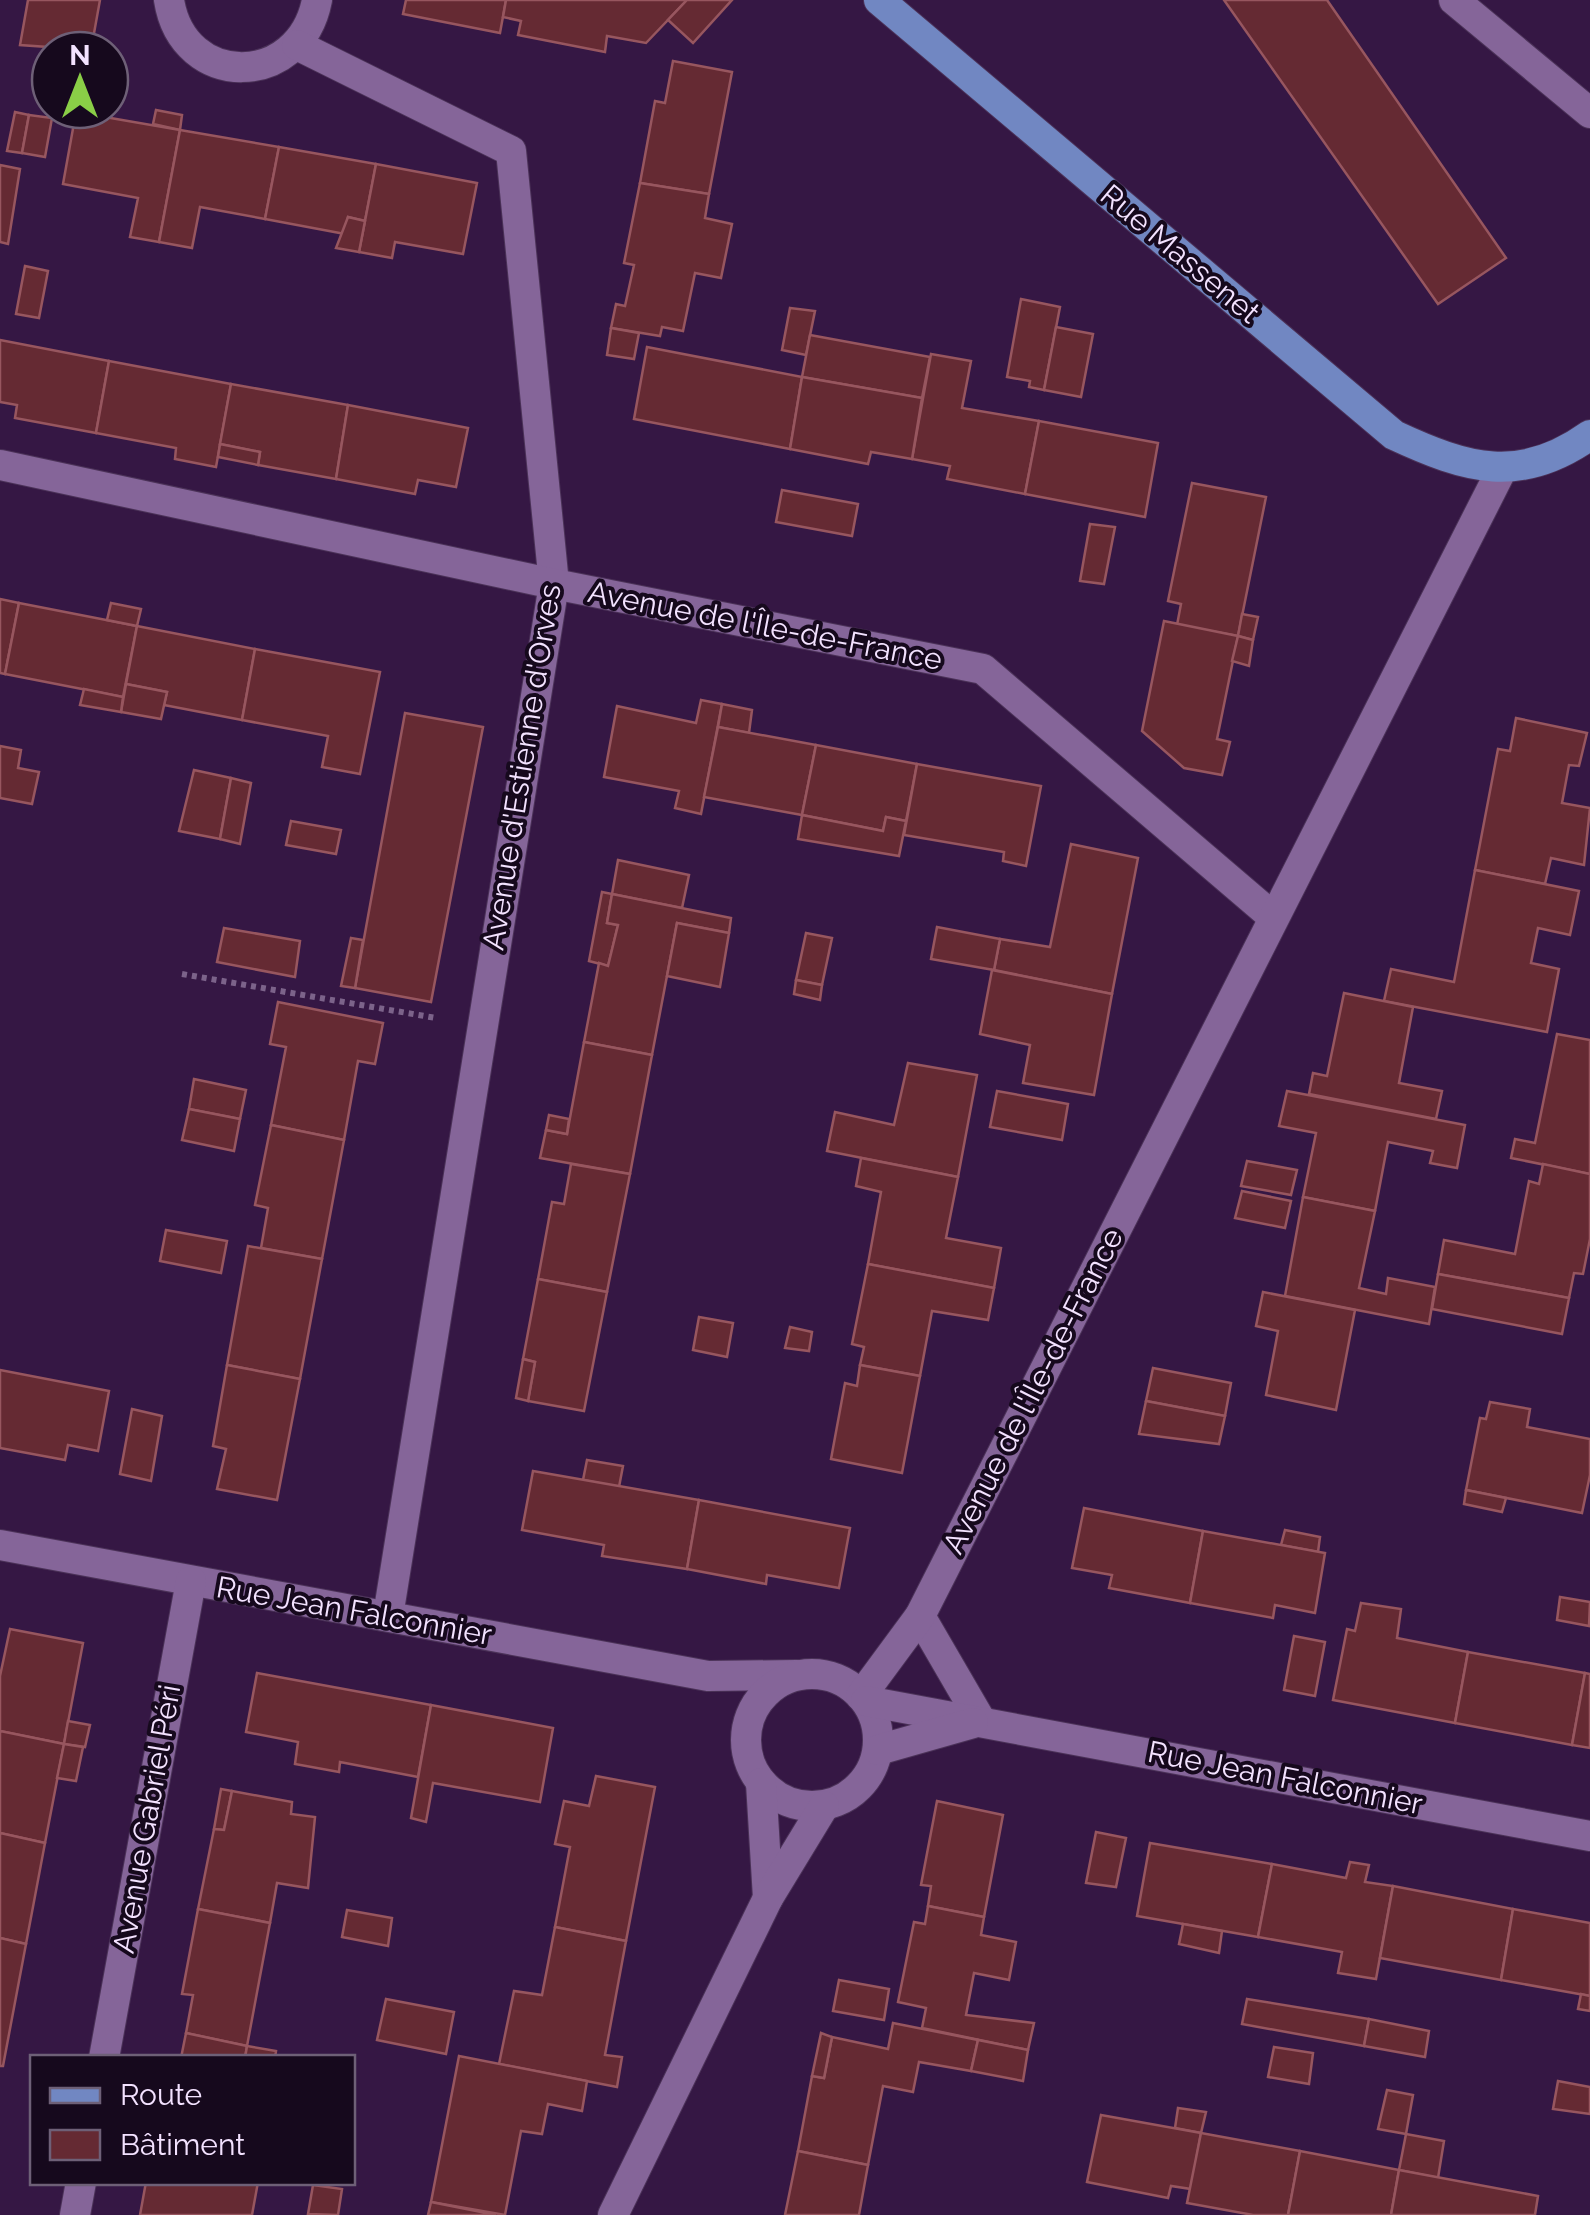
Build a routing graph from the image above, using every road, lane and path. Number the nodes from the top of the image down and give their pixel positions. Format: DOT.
graph roads {
  1 [pos="169,0"];
  2 [pos="317,0"];
  3 [pos="879,0"];
  4 [pos="1454,0"];
  5 [pos="297,45"];
  6 [pos="1590,113"];
  7 [pos="1590,434"];
  8 [pos="0,465"];
  9 [pos="1500,471"];
  10 [pos="554,584"];
  11 [pos="1272,916"];
  12 [pos="182,974"];
  13 [pos="481,1026"];
  14 [pos="0,1545"];
  15 [pos="191,1581"];
  16 [pos="388,1616"];
  17 [pos="920,1616"];
  18 [pos="797,1675"];
  19 [pos="708,1676"];
  20 [pos="864,1698"];
  21 [pos="749,1718"];
  22 [pos="980,1721"];
  23 [pos="878,1750"];
  24 [pos="761,1783"];
  25 [pos="824,1806"];
  26 [pos="1590,1836"];
  27 [pos="768,1898"];
  28 [pos="105,2055"];
  29 [pos="80,2185"];
  30 [pos="75,2215"];
  31 [pos="613,2215"];
  1 -- 5 [label="street"];
  2 -- 5 [label="street"];
  3 -- 9 [label="main road, Rue Massenet"];
  4 -- 6 [label="street"];
  5 -- 10 [label="street, Avenue d'Estienne d'Orves"];
  7 -- 9 [label="main road"];
  8 -- 10 [label="street, Avenue de l'Île-de-France"];
  9 -- 11 [label="street, Avenue de l'Île-de-France"];
  10 -- 11 [label="street, Avenue de l'Île-de-France"];
  10 -- 13 [label="street, Avenue d'Estienne d'Orves"];
  11 -- 17 [label="street, Avenue de l'Île-de-France"];
  12 -- 13 [label="path"];
  13 -- 16 [label="street, Avenue d'Estienne d'Orves"];
  14 -- 15 [label="street, Rue Jean Falconnier"];
  15 -- 16 [label="street, Rue Jean Falconnier"];
  15 -- 28 [label="street, Avenue Gabriel Péri"];
  16 -- 19 [label="street, Rue Jean Falconnier"];
  17 -- 20 [label="street, Avenue de l'Île-de-France"];
  17 -- 22 [label="street"];
  18 -- 19 [label="street, Rue Jean Falconnier"];
  18 -- 20 [label="street"];
  18 -- 21 [label="street"];
  19 -- 21 [label="street"];
  20 -- 22 [label="street, Rue Jean Falconnier"];
  20 -- 23 [label="street"];
  21 -- 24 [label="street"];
  22 -- 23 [label="street, Rue Jean Falconnier"];
  22 -- 26 [label="street, Rue Jean Falconnier"];
  23 -- 25 [label="street"];
  24 -- 25 [label="street"];
  24 -- 27 [label="street"];
  25 -- 27 [label="street"];
  27 -- 31 [label="street"];
  29 -- 30 [label="street"];
}
